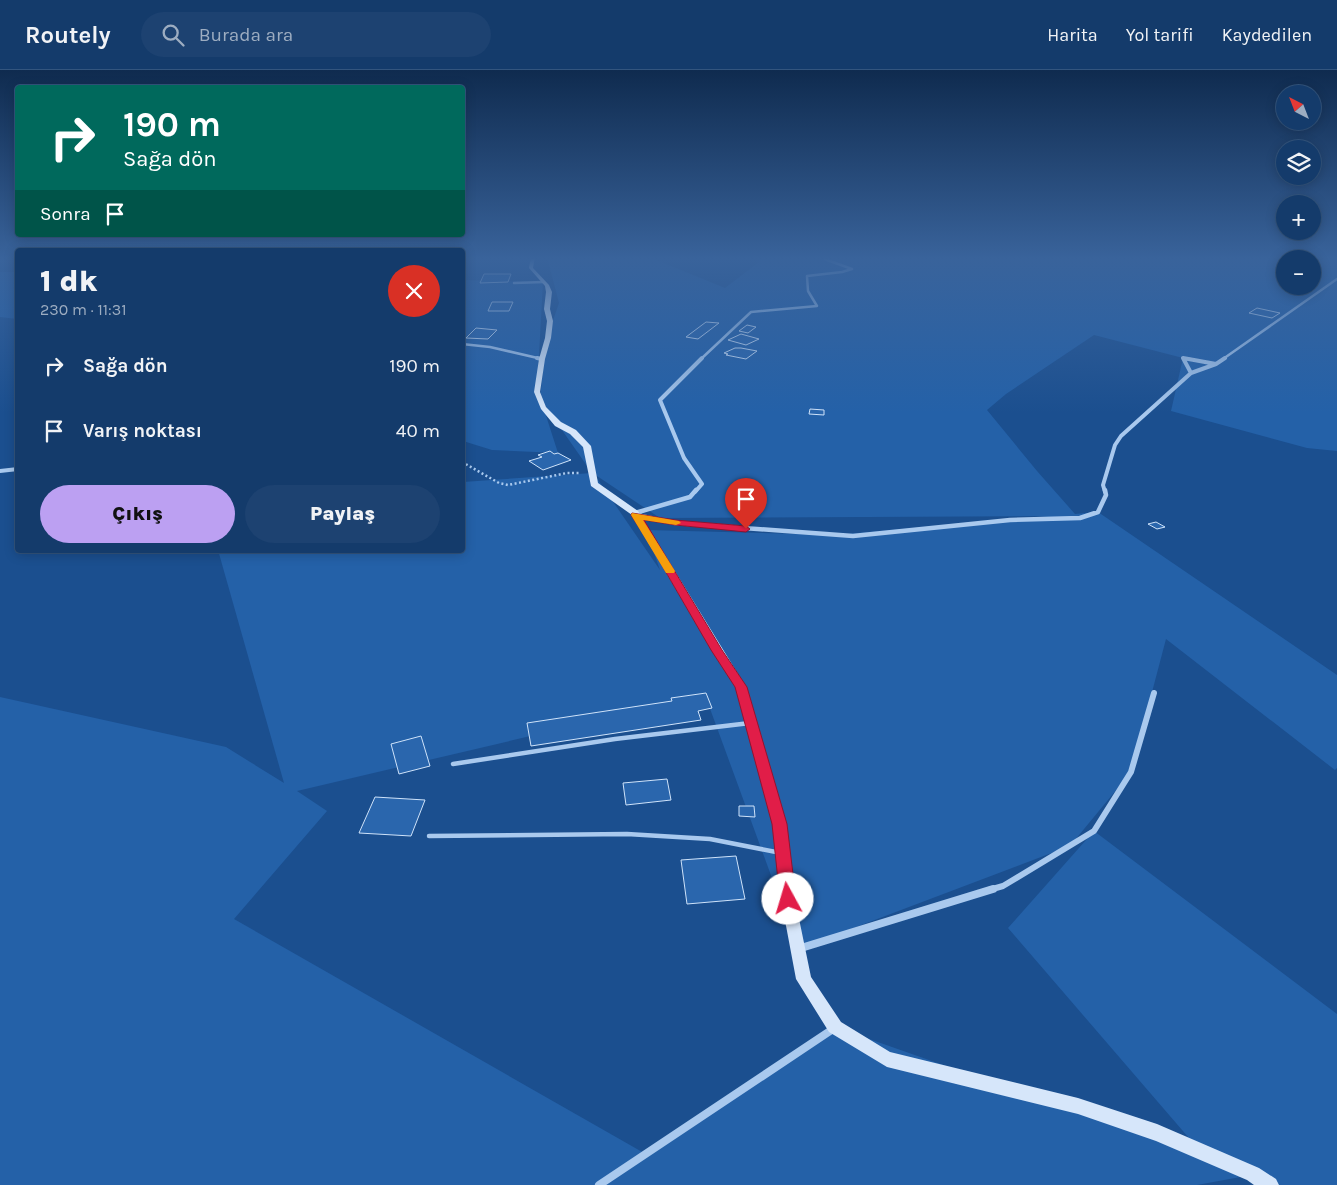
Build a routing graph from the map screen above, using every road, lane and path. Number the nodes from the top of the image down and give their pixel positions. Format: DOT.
graph roads {
  1 [pos="547,309"];
  2 [pos="762,309"];
  3 [pos="763,309"];
  4 [pos="803,309"];
  5 [pos="1295,309"];
  6 [pos="465,344"];
  7 [pos="542,359"];
  8 [pos="1216,364"];
  9 [pos="1191,374"];
  10 [pos="465,464"];
  11 [pos="15,469"];
  12 [pos="0,471"];
  13 [pos="592,473"];
  14 [pos="635,514"];
  15 [pos="1154,692"];
  16 [pos="750,723"];
  17 [pos="453,764"];
  18 [pos="430,836"];
  19 [pos="783,854"];
  20 [pos="798,949"];
  21 [pos="835,1027"];
  22 [pos="599,1185"];
  23 [pos="1270,1185"];
  1 -- 7 [label="street"];
  2 -- 14 [label="street"];
  3 -- 4 [label="street"];
  5 -- 8 [label="street"];
  6 -- 7 [label="street"];
  7 -- 13 [label="street"];
  8 -- 9 [label="street"];
  8 -- 9 [label="street"];
  9 -- 14 [label="street"];
  10 -- 13 [label="path"];
  11 -- 12 [label="street"];
  13 -- 14 [label="street"];
  14 -- 16 [label="street"];
  15 -- 20 [label="street"];
  16 -- 17 [label="lane"];
  16 -- 19 [label="street"];
  18 -- 19 [label="lane"];
  19 -- 20 [label="street"];
  20 -- 21 [label="street"];
  21 -- 22 [label="street"];
  21 -- 23 [label="street"];
}
